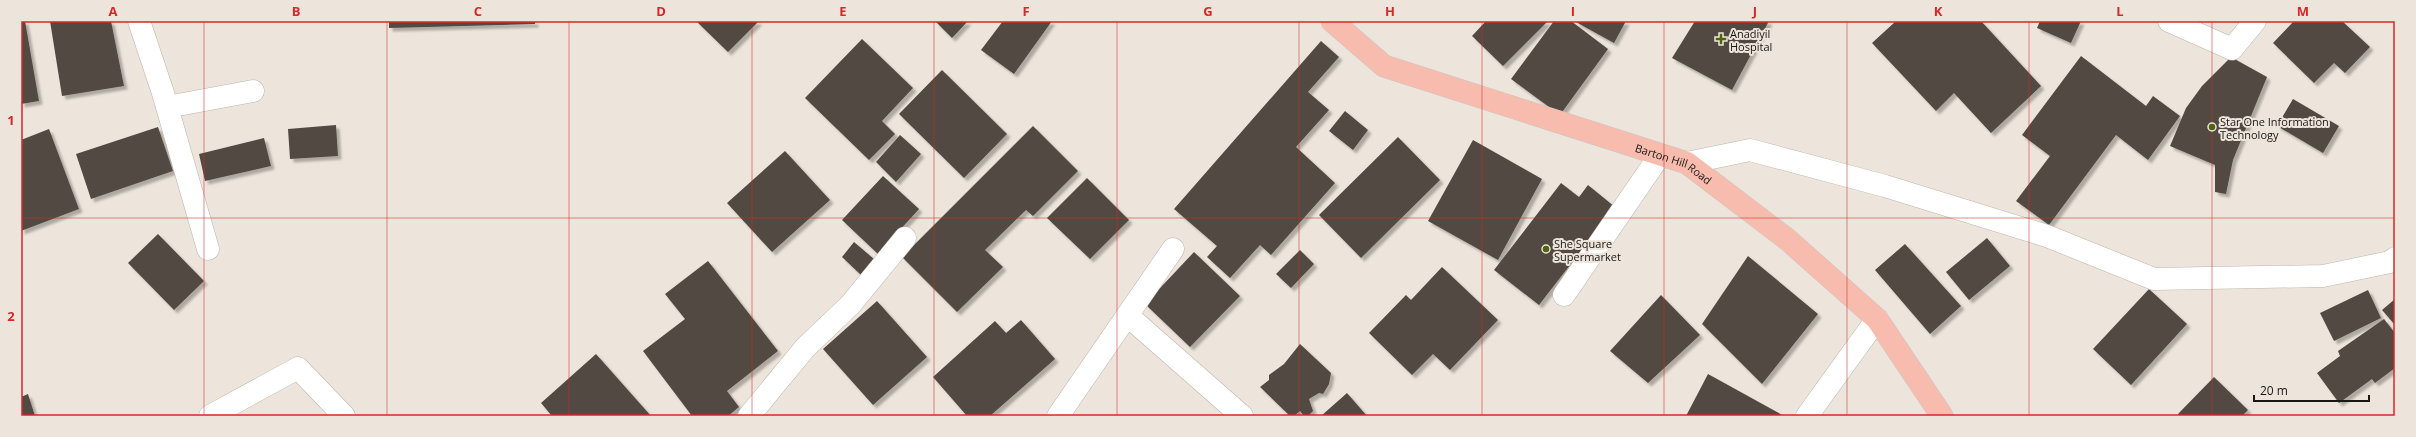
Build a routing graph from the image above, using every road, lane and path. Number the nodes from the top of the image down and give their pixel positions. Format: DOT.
graph roads {
  1 [pos="139,21"];
  2 [pos="1332,21"];
  3 [pos="2169,21"];
  4 [pos="2255,21"];
  5 [pos="253,91"];
  6 [pos="166,107"];
  7 [pos="1660,155"];
  8 [pos="1687,163"];
  9 [pos="905,238"];
  10 [pos="208,249"];
  11 [pos="1173,249"];
  12 [pos="2395,258"];
  13 [pos="1564,295"];
  14 [pos="1128,315"];
  15 [pos="1878,319"];
  16 [pos="210,416"];
  17 [pos="344,416"];
  18 [pos="749,416"];
  19 [pos="1058,416"];
  20 [pos="1242,416"];
  21 [pos="1807,416"];
  22 [pos="1942,416"];
  1 -- 6 [label="street"];
  2 -- 7 [label="main road, Barton Hill Road"];
  3 -- 4 [label="street"];
  5 -- 6 [label="street"];
  6 -- 10 [label="street"];
  7 -- 8 [label="main road, Barton Hill Road"];
  7 -- 13 [label="street"];
  8 -- 12 [label="street"];
  8 -- 15 [label="main road, Barton Hill Road"];
  9 -- 18 [label="street"];
  11 -- 14 [label="street"];
  14 -- 19 [label="street"];
  14 -- 20 [label="street"];
  15 -- 21 [label="street"];
  15 -- 22 [label="main road, Barton Hill Road"];
  16 -- 17 [label="street"];
}
